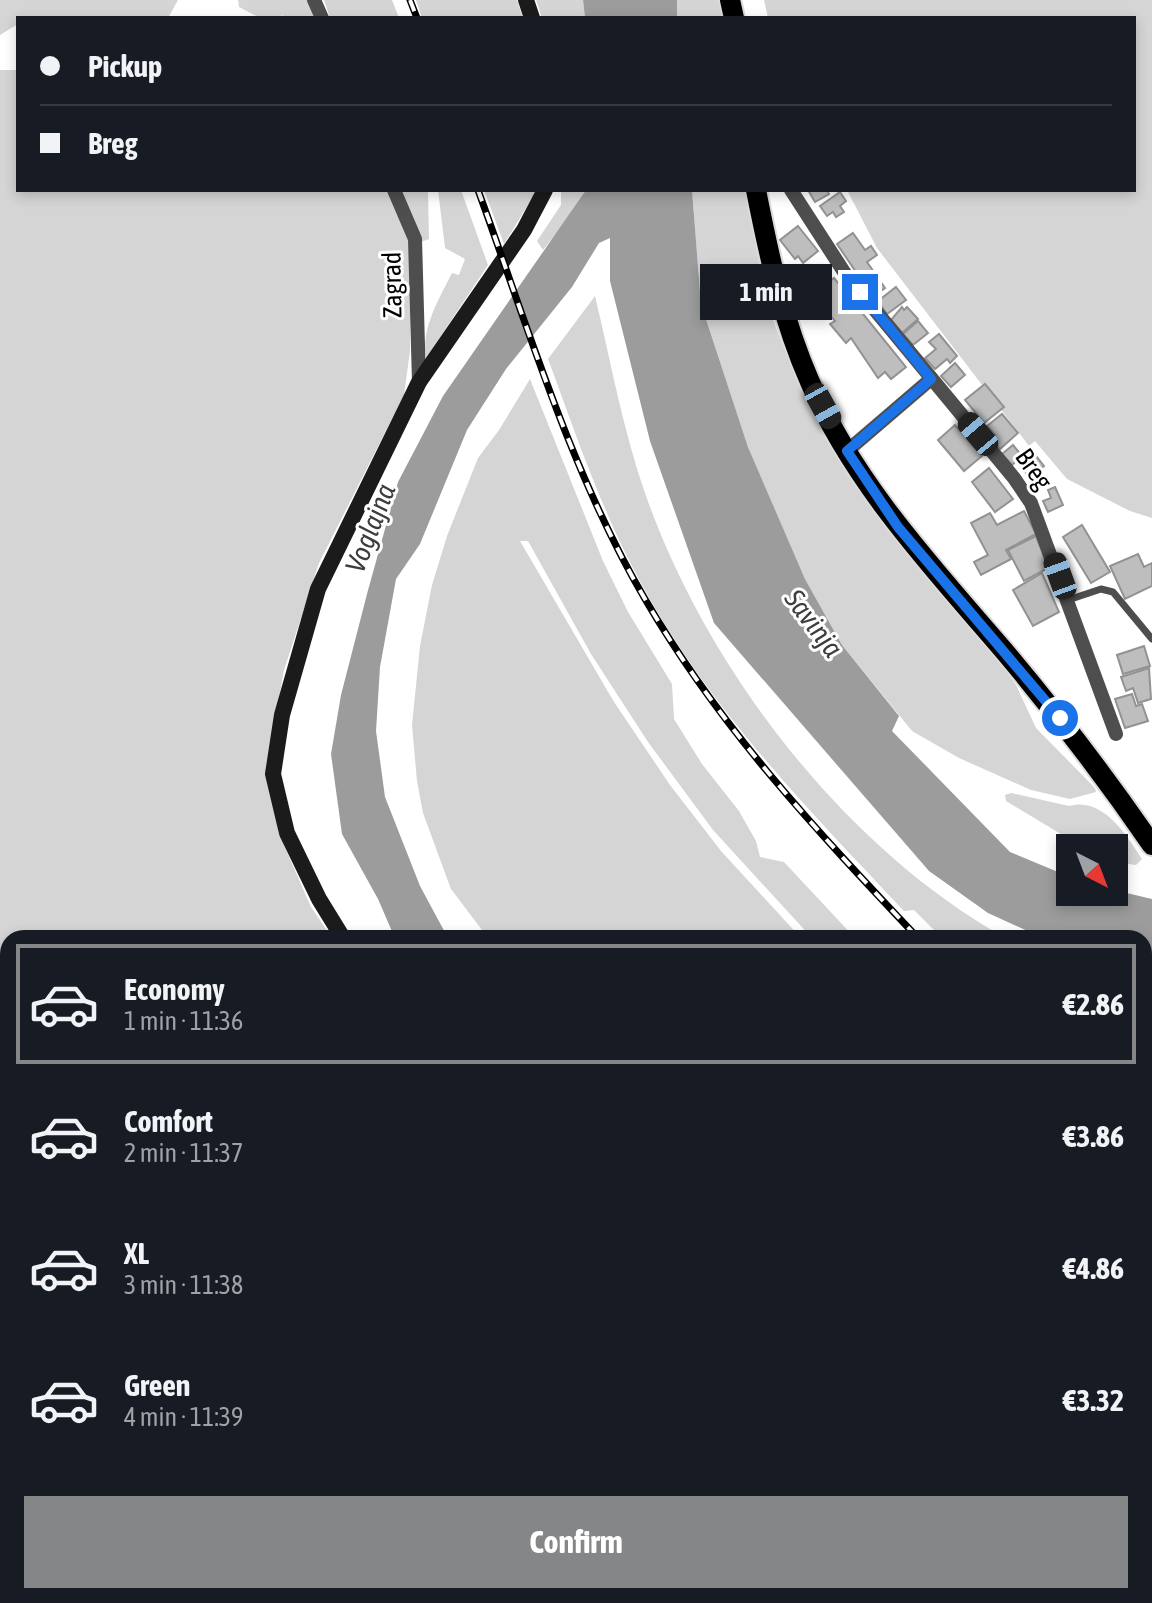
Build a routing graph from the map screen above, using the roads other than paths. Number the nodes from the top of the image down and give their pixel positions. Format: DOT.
graph roads {
  1 [pos="395,192"];
  2 [pos="544,192"];
  3 [pos="756,192"];
  4 [pos="792,192"];
  5 [pos="931,379"];
  6 [pos="419,382"];
  7 [pos="847,451"];
  8 [pos="1068,600"];
  9 [pos="1152,639"];
  10 [pos="1116,734"];
  11 [pos="1152,845"];
  12 [pos="338,930"];
  1 -- 6 [label="street, Zagrad"];
  2 -- 6 [label="street"];
  3 -- 7 [label="main road"];
  4 -- 5 [label="street, Breg"];
  5 -- 7 [label="street"];
  5 -- 8 [label="street, Breg"];
  6 -- 12 [label="street"];
  7 -- 11 [label="main road"];
  8 -- 9 [label="lane"];
  8 -- 10 [label="street, Breg"];
}
